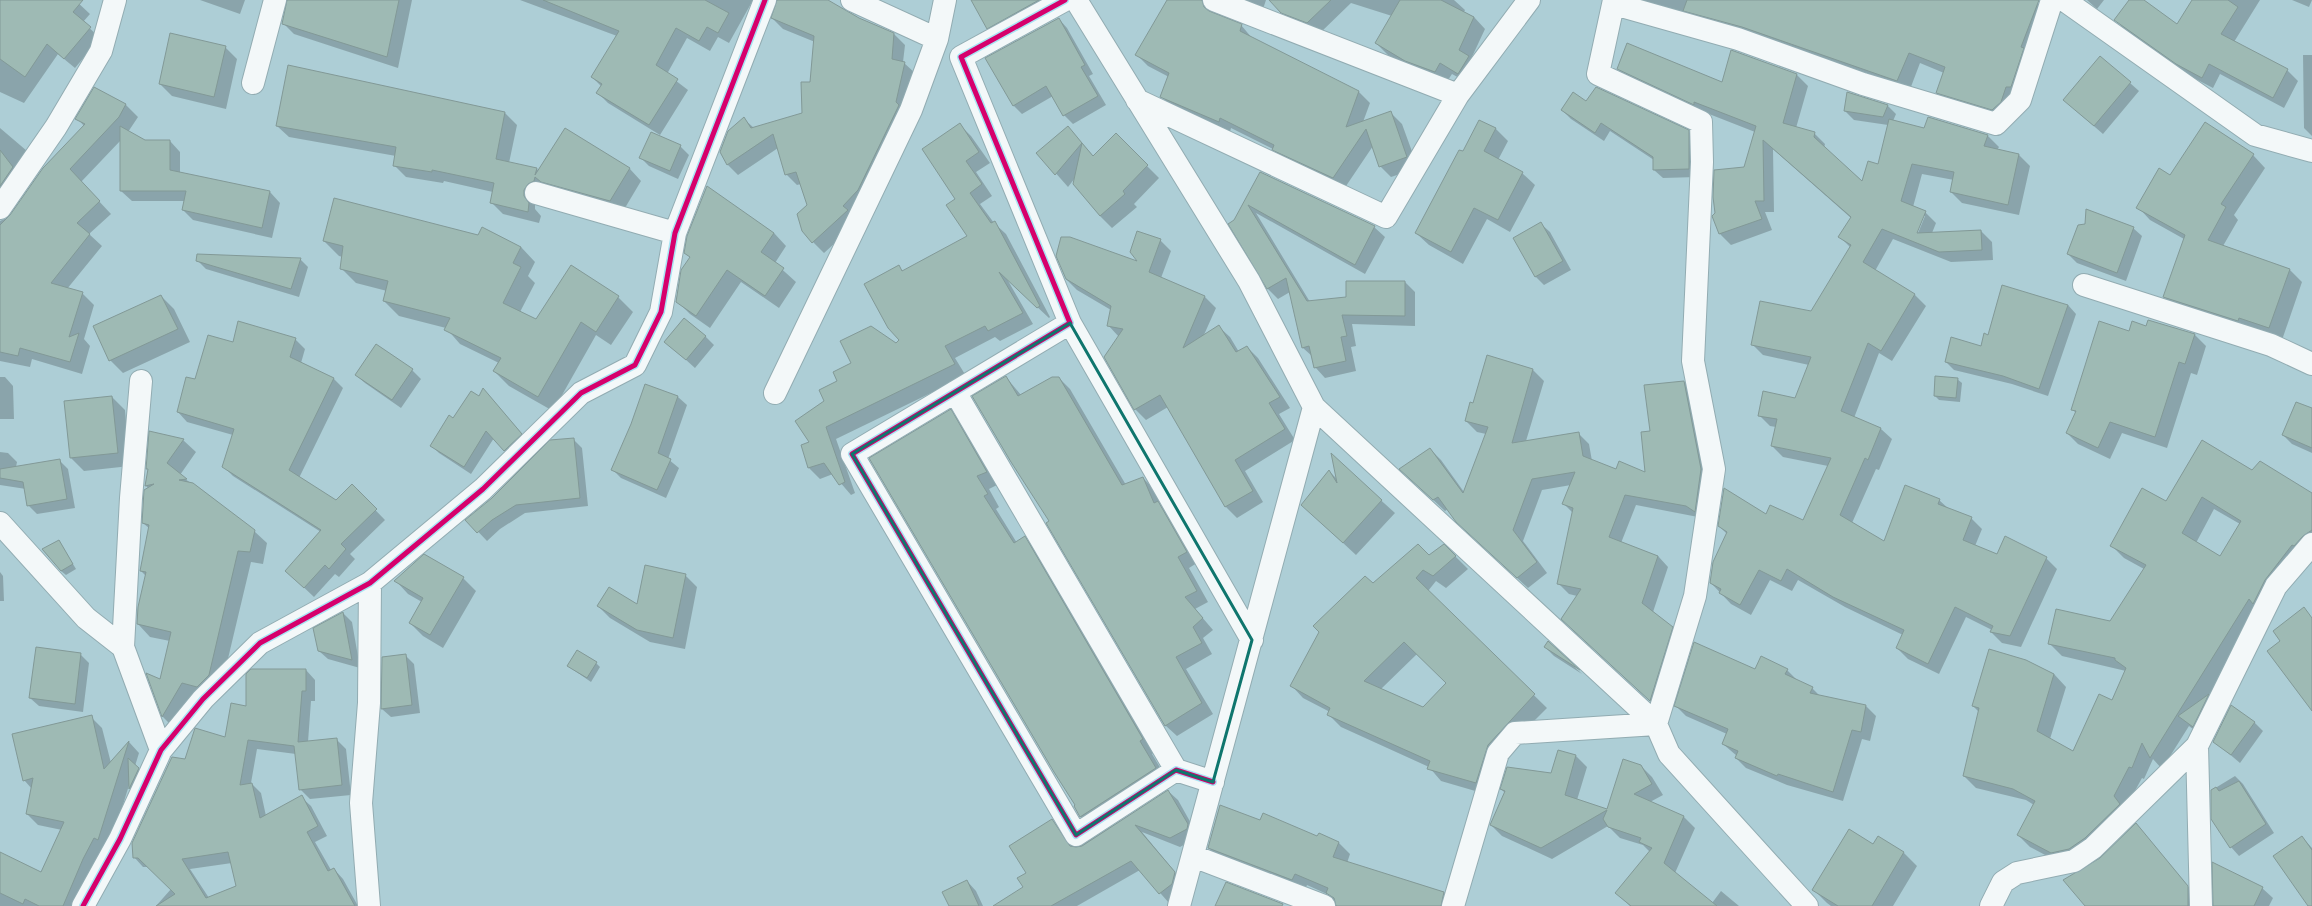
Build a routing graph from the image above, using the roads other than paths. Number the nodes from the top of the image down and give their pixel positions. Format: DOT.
graph roads {
  1 [pos="114,0"];
  2 [pos="275,0"];
  3 [pos="764,0"];
  4 [pos="852,0"];
  5 [pos="945,0"];
  6 [pos="1065,0"];
  7 [pos="1076,0"];
  8 [pos="1214,0"];
  9 [pos="1529,0"];
  10 [pos="2052,0"];
  11 [pos="2064,0"];
  12 [pos="1614,2"];
  13 [pos="937,39"];
  14 [pos="252,83"];
  15 [pos="1458,95"];
  16 [pos="1137,100"];
  17 [pos="2312,152"];
  18 [pos="536,193"];
  19 [pos="0,208"];
  20 [pos="675,233"];
  21 [pos="2084,285"];
  22 [pos="1070,323"];
  23 [pos="2312,364"];
  24 [pos="141,381"];
  25 [pos="956,392"];
  26 [pos="775,393"];
  27 [pos="1314,407"];
  28 [pos="0,523"];
  29 [pos="2312,544"];
  30 [pos="370,583"];
  31 [pos="1252,640"];
  32 [pos="123,647"];
  33 [pos="1656,724"];
  34 [pos="2197,746"];
  35 [pos="161,750"];
  36 [pos="1176,770"];
  37 [pos="1213,782"];
  38 [pos="1193,856"];
  39 [pos="83,906"];
  40 [pos="369,906"];
  41 [pos="1179,906"];
  42 [pos="1324,906"];
  43 [pos="1453,906"];
  44 [pos="1807,906"];
  45 [pos="1991,906"];
  46 [pos="2201,906"];
  1 -- 19 [label="street"];
  2 -- 14 [label="street"];
  3 -- 20 [label="street"];
  4 -- 13 [label="street"];
  5 -- 13 [label="street"];
  6 -- 22 [label="street"];
  7 -- 16 [label="street"];
  8 -- 15 [label="street"];
  9 -- 15 [label="street"];
  10 -- 12 [label="street"];
  11 -- 17 [label="street"];
  12 -- 33 [label="street"];
  13 -- 26 [label="street"];
  15 -- 16 [label="street"];
  16 -- 27 [label="street"];
  18 -- 20 [label="street"];
  20 -- 30 [label="street"];
  21 -- 23 [label="street"];
  22 -- 25 [label="street"];
  22 -- 31 [label="street"];
  24 -- 32 [label="street"];
  25 -- 36 [label="street"];
  25 -- 36 [label="street"];
  27 -- 31 [label="street"];
  27 -- 33 [label="street"];
  28 -- 32 [label="street"];
  29 -- 34 [label="street"];
  30 -- 35 [label="street"];
  30 -- 40 [label="street"];
  31 -- 37 [label="street"];
  32 -- 35 [label="street"];
  33 -- 43 [label="street"];
  33 -- 44 [label="street"];
  34 -- 45 [label="street"];
  34 -- 46 [label="street"];
  35 -- 39 [label="street"];
  36 -- 37 [label="street"];
  37 -- 38 [label="street"];
  38 -- 41 [label="street"];
  38 -- 42 [label="street"];
}
